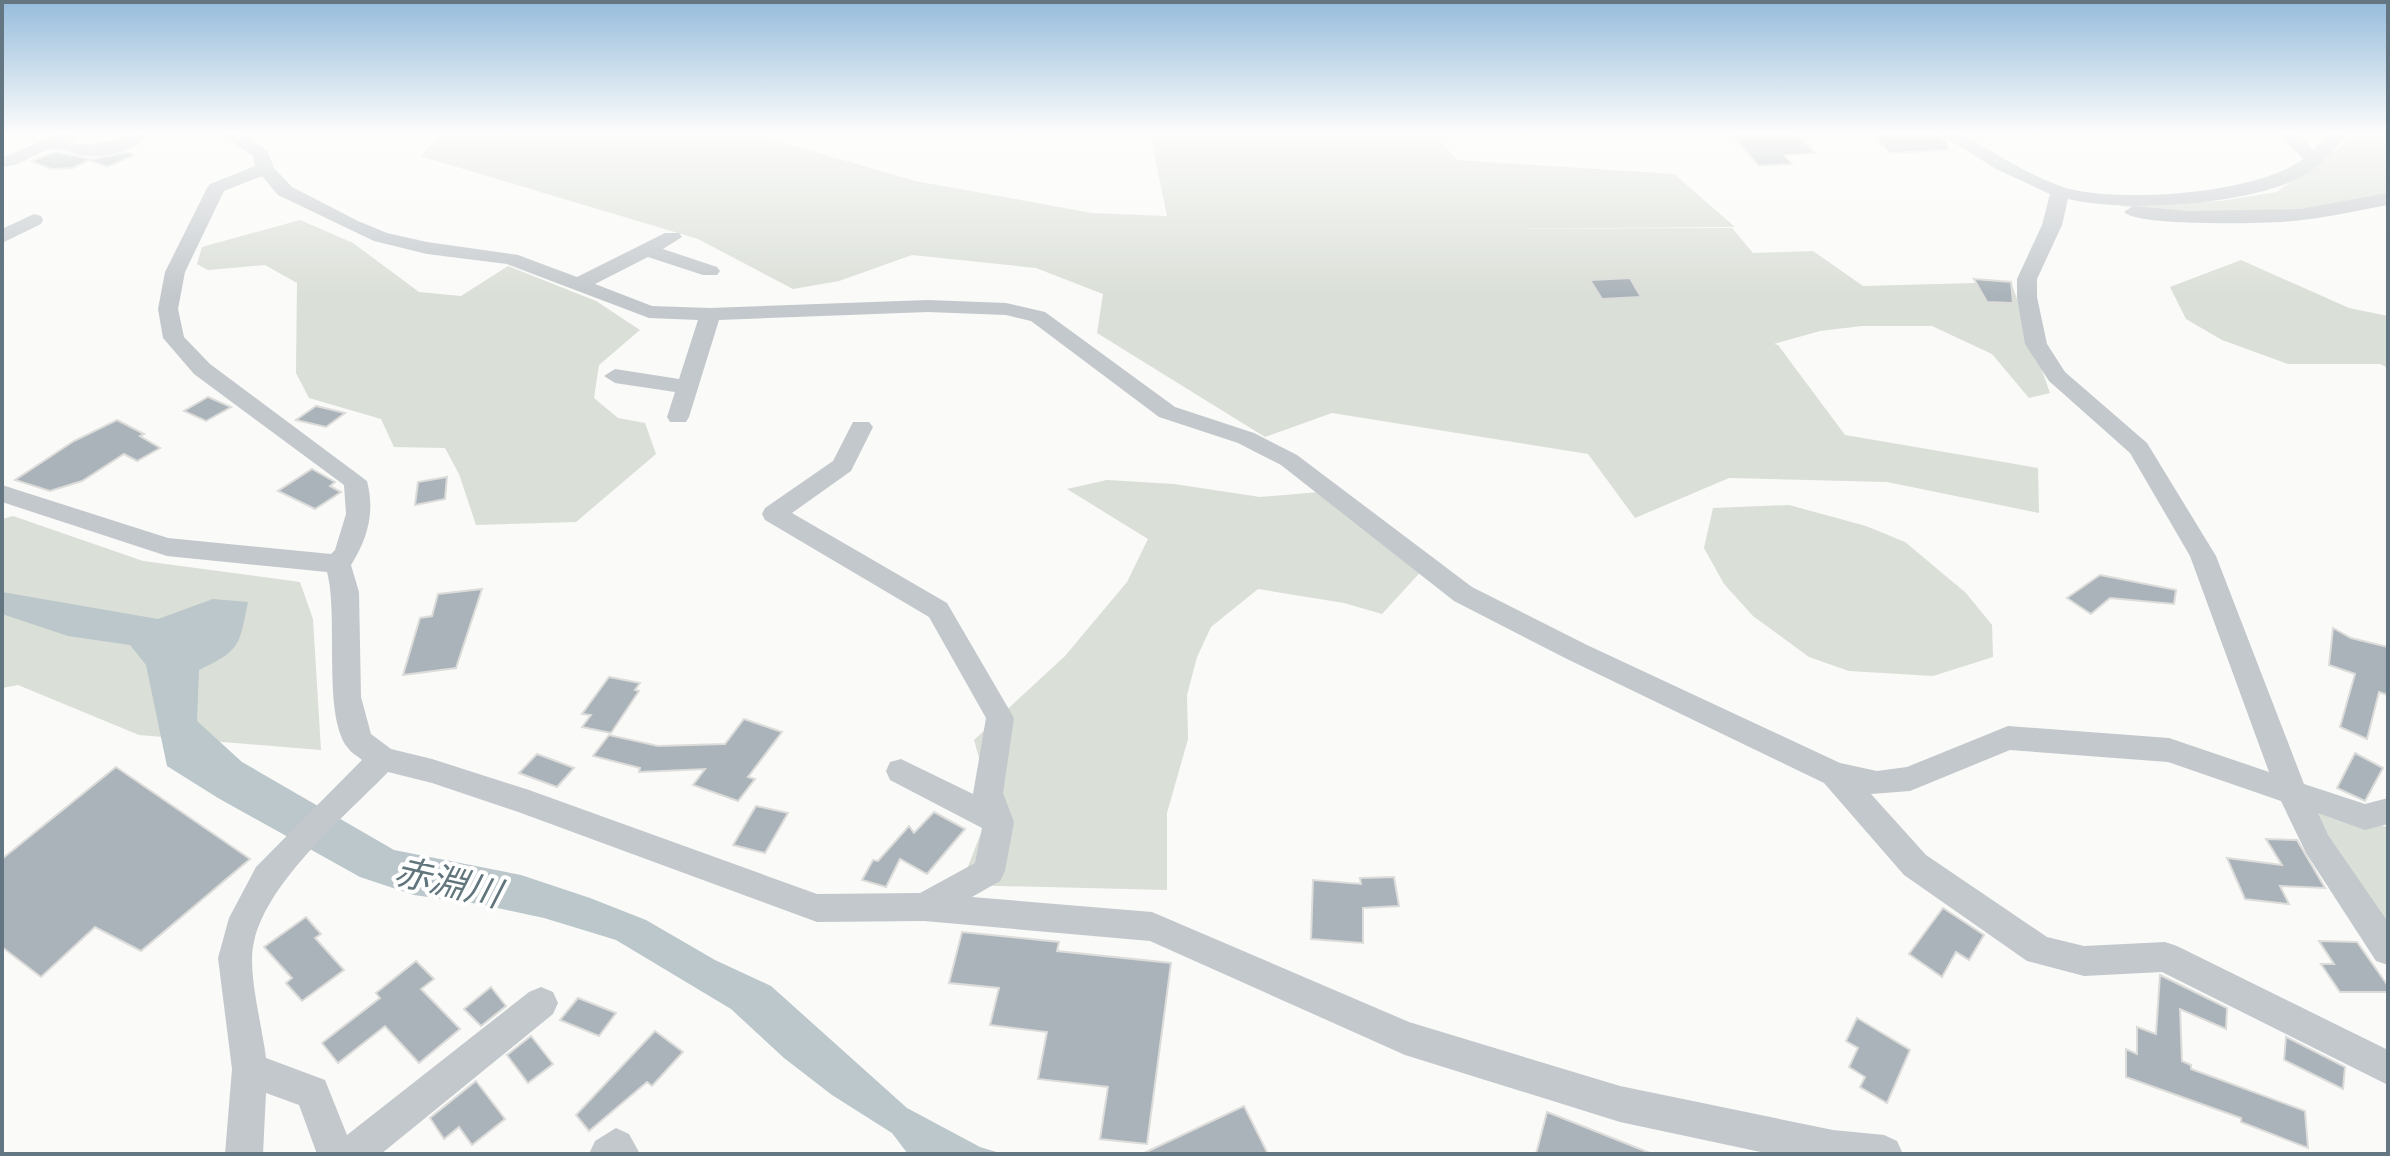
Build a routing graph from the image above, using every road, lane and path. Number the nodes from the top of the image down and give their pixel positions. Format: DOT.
graph roads {
  1 [pos="216,188"];
  2 [pos="282,188"];
  3 [pos="2050,188"];
  4 [pos="2254,188"];
  5 [pos="2060,193"];
  6 [pos="2095,198"];
  7 [pos="2388,199"];
  8 [pos="34,220"];
  9 [pos="2,237"];
  10 [pos="672,237"];
  11 [pos="646,250"];
  12 [pos="710,271"];
  13 [pos="579,284"];
  14 [pos="710,314"];
  15 [pos="615,376"];
  16 [pos="688,387"];
  17 [pos="678,417"];
  18 [pos="861,427"];
  19 [pos="2,493"];
  20 [pos="338,564"];
  21 [pos="382,759"];
  22 [pos="901,771"];
  23 [pos="1835,774"];
  24 [pos="2291,790"];
  25 [pos="2388,811"];
  26 [pos="999,822"];
  27 [pos="924,907"];
  28 [pos="2388,950"];
  29 [pos="541,1003"];
  30 [pos="2388,1068"];
  31 [pos="250,1069"];
  32 [pos="1750,1143"];
  33 [pos="244,1154"];
  34 [pos="336,1154"];
  35 [pos="352,1154"];
  36 [pos="608,1154"];
  37 [pos="621,1154"];
  38 [pos="1884,1154"];
  1 -- 20 [label="street"];
  2 -- 13 [label="street"];
  3 -- 5 [label="street"];
  4 -- 6 [label="street"];
  5 -- 6 [label="street"];
  5 -- 24 [label="street"];
  6 -- 7 [label="street"];
  8 -- 9 [label="street"];
  10 -- 11 [label="street"];
  11 -- 12 [label="street"];
  11 -- 13 [label="street"];
  13 -- 14 [label="street"];
  14 -- 16 [label="street"];
  14 -- 23 [label="street"];
  15 -- 16 [label="street"];
  16 -- 17 [label="street"];
  18 -- 26 [label="street"];
  19 -- 20 [label="street"];
  20 -- 21 [label="street"];
  21 -- 27 [label="street"];
  21 -- 31 [label="street"];
  22 -- 26 [label="street"];
  23 -- 24 [label="street"];
  23 -- 30 [label="street"];
  24 -- 25 [label="street"];
  24 -- 28 [label="street"];
  26 -- 27 [label="street"];
  27 -- 32 [label="street"];
  29 -- 35 [label="street"];
  31 -- 33 [label="street"];
  31 -- 34 [label="street"];
  32 -- 38 [label="street"];
  36 -- 37 [label="street"];
}
